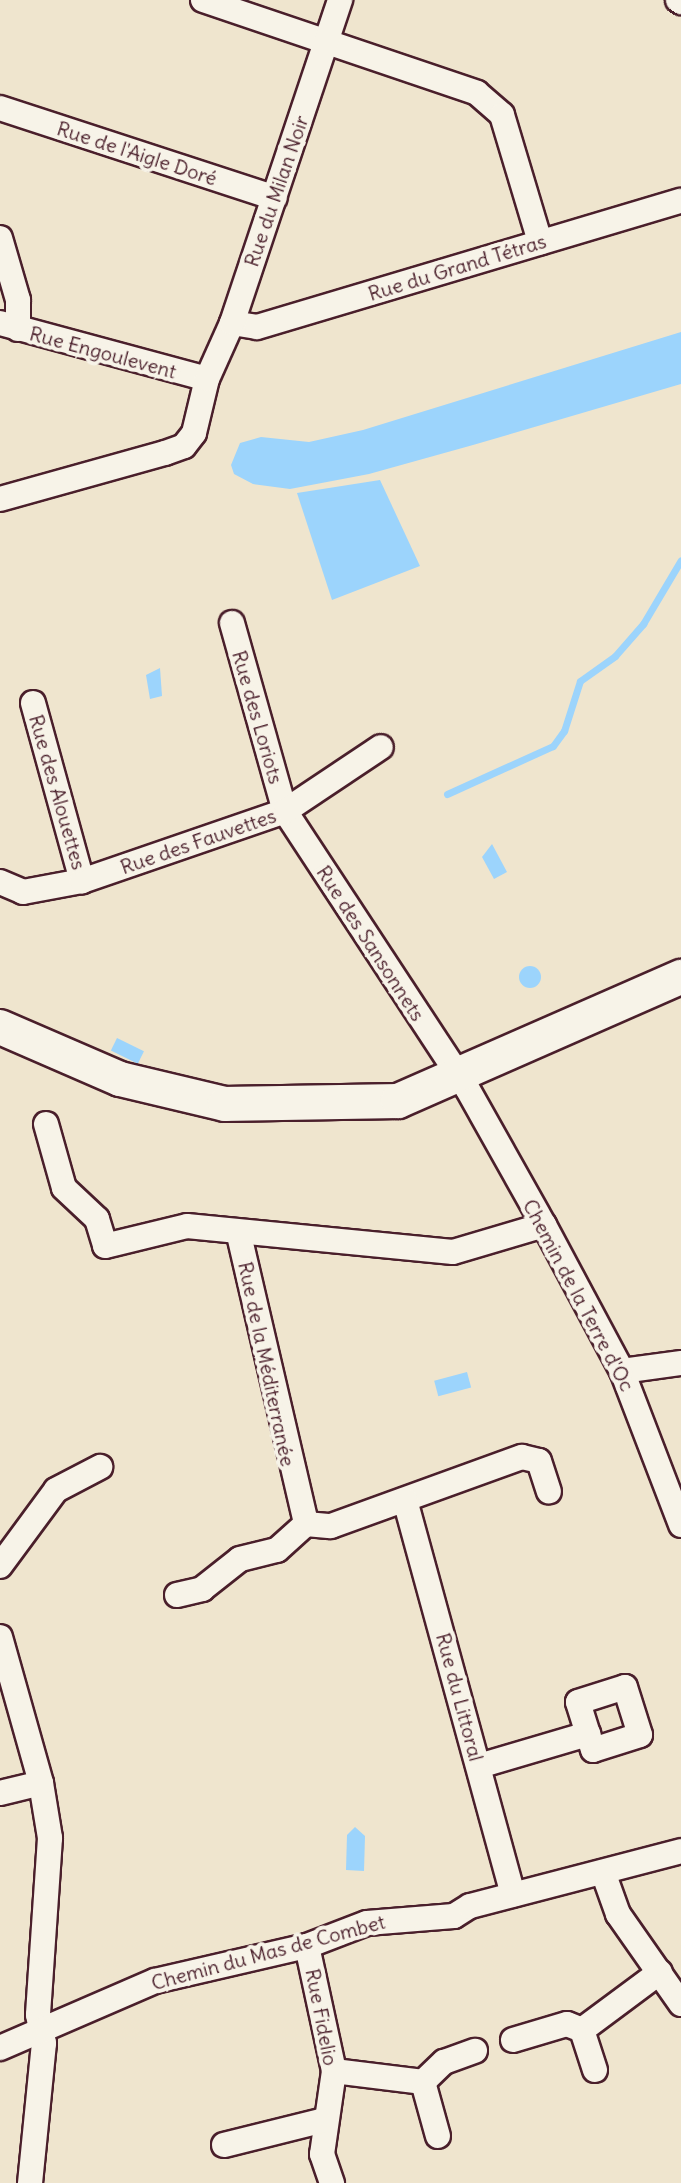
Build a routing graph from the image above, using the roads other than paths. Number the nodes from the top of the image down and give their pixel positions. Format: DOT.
graph roads {
  1 [pos="203,0"];
  2 [pos="340,0"];
  3 [pos="327,40"];
  4 [pos="0,108"];
  5 [pos="275,198"];
  6 [pos="681,201"];
  7 [pos="0,238"];
  8 [pos="540,242"];
  9 [pos="232,323"];
  10 [pos="9,326"];
  11 [pos="207,379"];
  12 [pos="0,499"];
  13 [pos="232,623"];
  14 [pos="33,703"];
  15 [pos="381,747"];
  16 [pos="285,811"];
  17 [pos="82,881"];
  18 [pos="0,882"];
  19 [pos="681,954"];
  20 [pos="681,977"];
  21 [pos="586,1015"];
  22 [pos="0,1027"];
  23 [pos="458,1074"];
  24 [pos="46,1124"];
  25 [pos="544,1225"];
  26 [pos="239,1235"];
  27 [pos="681,1363"];
  28 [pos="622,1371"];
  29 [pos="100,1467"];
  30 [pos="549,1491"];
  31 [pos="405,1500"];
  32 [pos="306,1524"];
  33 [pos="681,1525"];
  34 [pos="0,1566"];
  35 [pos="177,1595"];
  36 [pos="0,1637"];
  37 [pos="588,1734"];
  38 [pos="479,1766"];
  39 [pos="41,1783"];
  40 [pos="0,1793"];
  41 [pos="681,1851"];
  42 [pos="603,1872"];
  43 [pos="513,1894"];
  44 [pos="307,1946"];
  45 [pos="660,1972"];
  46 [pos="681,2004"];
  47 [pos="41,2030"];
  48 [pos="582,2030"];
  49 [pos="513,2040"];
  50 [pos="0,2048"];
  51 [pos="475,2051"];
  52 [pos="595,2070"];
  53 [pos="334,2071"];
  54 [pos="423,2082"];
  55 [pos="324,2120"];
  56 [pos="438,2136"];
  57 [pos="224,2145"];
  58 [pos="30,2183"];
  59 [pos="332,2183"];
  1 -- 3 [label="street"];
  2 -- 3 [label="street, Rue du Milan Noir"];
  3 -- 5 [label="street, Rue du Milan Noir"];
  3 -- 8 [label="street"];
  4 -- 5 [label="street, Rue de l'Aigle Doré"];
  5 -- 9 [label="street, Rue du Milan Noir"];
  6 -- 8 [label="street, Rue du Grand Tétras"];
  7 -- 10 [label="street"];
  8 -- 9 [label="street, Rue du Grand Tétras"];
  9 -- 11 [label="street, Rue du Milan Noir"];
  10 -- 11 [label="street, Rue Engoulevent"];
  11 -- 12 [label="street, Rue du Milan Noir"];
  13 -- 16 [label="street, Rue des Loriots"];
  14 -- 17 [label="street, Rue des Alouettes"];
  15 -- 16 [label="street, Rue des Fauvettes"];
  16 -- 17 [label="street, Rue des Fauvettes"];
  16 -- 23 [label="street, Rue des Sansonnets"];
  17 -- 18 [label="street, Rue des Fauvettes"];
  19 -- 21 [label="street"];
  20 -- 21 [label="street"];
  21 -- 23 [label="street"];
  22 -- 23 [label="street"];
  23 -- 25 [label="street, Chemin de la Terre d'Oc"];
  24 -- 26 [label="street"];
  25 -- 26 [label="street, Rue de la Méditerranée"];
  25 -- 28 [label="street, Chemin de la Terre d'Oc"];
  26 -- 32 [label="street, Rue de la Méditerranée"];
  27 -- 28 [label="street"];
  28 -- 33 [label="street, Chemin de la Terre d'Oc"];
  29 -- 34 [label="street"];
  30 -- 31 [label="street"];
  31 -- 32 [label="street"];
  31 -- 38 [label="street, Rue du Littoral"];
  32 -- 35 [label="street"];
  36 -- 39 [label="street"];
  37 -- 38 [label="street"];
  38 -- 43 [label="street, Rue du Littoral"];
  39 -- 40 [label="street"];
  39 -- 47 [label="street"];
  41 -- 42 [label="street, Chemin du Mas de Combet"];
  42 -- 43 [label="street, Chemin du Mas de Combet"];
  42 -- 45 [label="street"];
  43 -- 44 [label="street, Chemin du Mas de Combet"];
  44 -- 47 [label="street, Chemin du Mas de Combet"];
  44 -- 53 [label="street, Rue Fidelio"];
  45 -- 46 [label="street"];
  45 -- 48 [label="street"];
  47 -- 50 [label="street, Chemin du Mas de Combet"];
  47 -- 58 [label="street"];
  48 -- 49 [label="street"];
  48 -- 52 [label="street"];
  51 -- 54 [label="street"];
  53 -- 54 [label="street"];
  53 -- 55 [label="street, Rue Fidelio"];
  54 -- 56 [label="street"];
  55 -- 57 [label="street"];
  55 -- 59 [label="street, Rue Fidelio"];
}
